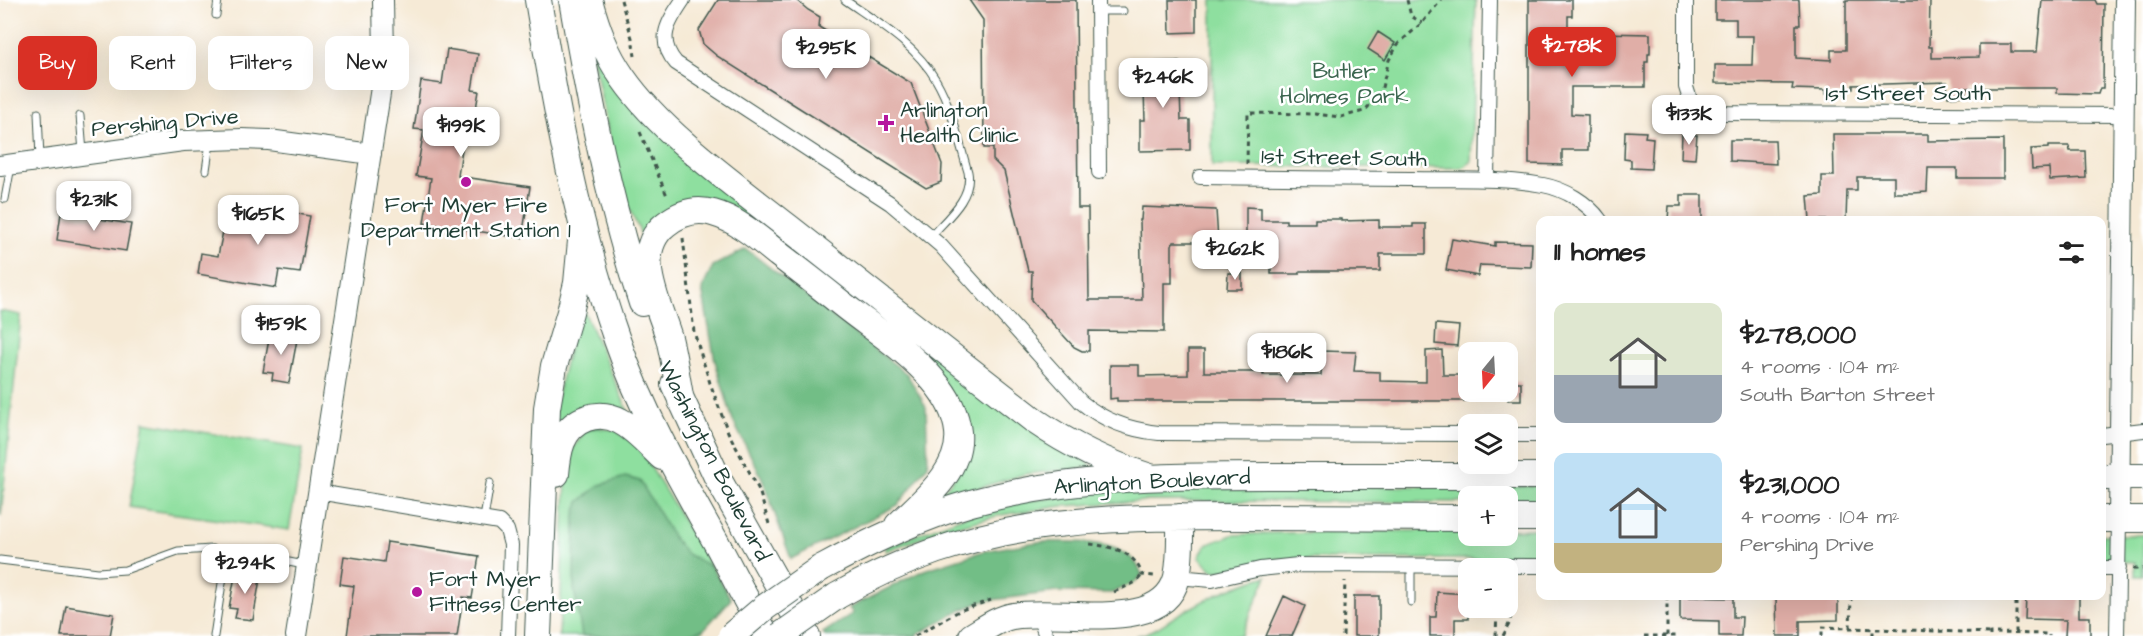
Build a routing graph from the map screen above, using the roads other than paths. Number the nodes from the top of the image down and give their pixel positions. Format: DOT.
graph roads {
  1 [pos="218,0"];
  2 [pos="383,0"];
  3 [pos="538,0"];
  4 [pos="572,0"];
  5 [pos="589,0"];
  6 [pos="683,0"];
  7 [pos="845,0"];
  8 [pos="1490,0"];
  9 [pos="1686,0"];
  10 [pos="2125,0"];
  11 [pos="1098,5"];
  12 [pos="1123,10"];
  13 [pos="216,15"];
  14 [pos="38,113"];
  15 [pos="2124,115"];
  16 [pos="80,116"];
  17 [pos="211,141"];
  18 [pos="371,154"];
  19 [pos="83,155"];
  20 [pos="40,160"];
  21 [pos="6,165"];
  22 [pos="206,170"];
  23 [pos="1099,172"];
  24 [pos="1200,177"];
  25 [pos="1487,180"];
  26 [pos="5,199"];
  27 [pos="1597,216"];
  28 [pos="582,226"];
  29 [pos="931,236"];
  30 [pos="681,400"];
  31 [pos="2143,430"];
  32 [pos="2111,433"];
  33 [pos="1458,434"];
  34 [pos="1518,435"];
  35 [pos="1536,435"];
  36 [pos="675,469"];
  37 [pos="1149,477"];
  38 [pos="1536,477"];
  39 [pos="2121,477"];
  40 [pos="490,483"];
  41 [pos="318,492"];
  42 [pos="1180,517"];
  43 [pos="484,518"];
  44 [pos="1458,518"];
  45 [pos="1518,518"];
  46 [pos="1536,518"];
  47 [pos="2121,519"];
  48 [pos="891,532"];
  49 [pos="212,549"];
  50 [pos="0,560"];
  51 [pos="1412,565"];
  52 [pos="1458,565"];
  53 [pos="307,566"];
  54 [pos="1518,566"];
  55 [pos="1536,566"];
  56 [pos="2106,568"];
  57 [pos="2119,568"];
  58 [pos="1177,577"];
  59 [pos="1411,602"];
  60 [pos="1042,625"];
  61 [pos="214,636"];
  62 [pos="296,636"];
  63 [pos="508,636"];
  64 [pos="538,636"];
  65 [pos="550,636"];
  66 [pos="731,636"];
  67 [pos="767,636"];
  68 [pos="780,636"];
  69 [pos="807,636"];
  70 [pos="972,636"];
  71 [pos="2117,636"];
  1 -- 13 [label="lane"];
  2 -- 18 [label="street"];
  3 -- 28 [label="highway, Washington Boulevard"];
  4 -- 30 [label="highway, Washington Boulevard"];
  5 -- 37 [label="highway"];
  6 -- 29 [label="street"];
  7 -- 29 [label="lane"];
  8 -- 25 [label="street"];
  9 -- 15 [label="street, 1st Street South"];
  10 -- 15 [label="street"];
  11 -- 12 [label="lane"];
  11 -- 23 [label="street"];
  14 -- 20 [label="lane"];
  15 -- 32 [label="street"];
  16 -- 19 [label="lane"];
  17 -- 18 [label="street, Pershing Drive"];
  17 -- 19 [label="street, Pershing Drive"];
  17 -- 22 [label="lane"];
  18 -- 41 [label="street"];
  19 -- 20 [label="street, Pershing Drive"];
  20 -- 21 [label="street, Pershing Drive"];
  21 -- 26 [label="lane"];
  24 -- 25 [label="street, 1st Street South"];
  25 -- 27 [label="street, 1st Street South"];
  28 -- 36 [label="highway, Washington Boulevard"];
  28 -- 64 [label="highway"];
  29 -- 33 [label="street, Arlington Boulevard"];
  30 -- 48 [label="highway"];
  30 -- 69 [label="highway, Washington Boulevard"];
  31 -- 32 [label="street"];
  32 -- 39 [label="street"];
  34 -- 35 [label="street"];
  36 -- 65 [label="highway"];
  36 -- 67 [label="highway, Washington Boulevard"];
  37 -- 38 [label="highway, Arlington Boulevard"];
  37 -- 48 [label="highway, Arlington Boulevard"];
  39 -- 47 [label="street"];
  40 -- 43 [label="lane"];
  41 -- 43 [label="street"];
  41 -- 53 [label="street"];
  42 -- 44 [label="highway, Arlington Boulevard"];
  42 -- 58 [label="highway"];
  42 -- 68 [label="highway, Arlington Boulevard, bridge"];
  43 -- 63 [label="street"];
  45 -- 46 [label="highway"];
  47 -- 57 [label="street"];
  48 -- 66 [label="highway, Arlington Boulevard, bridge"];
  49 -- 50 [label="lane"];
  51 -- 52 [label="street"];
  51 -- 58 [label="street"];
  51 -- 59 [label="lane"];
  53 -- 61 [label="lane"];
  53 -- 62 [label="street"];
  54 -- 55 [label="street"];
  56 -- 57 [label="street"];
  57 -- 71 [label="street"];
  58 -- 60 [label="highway"];
  60 -- 70 [label="highway"];
}
